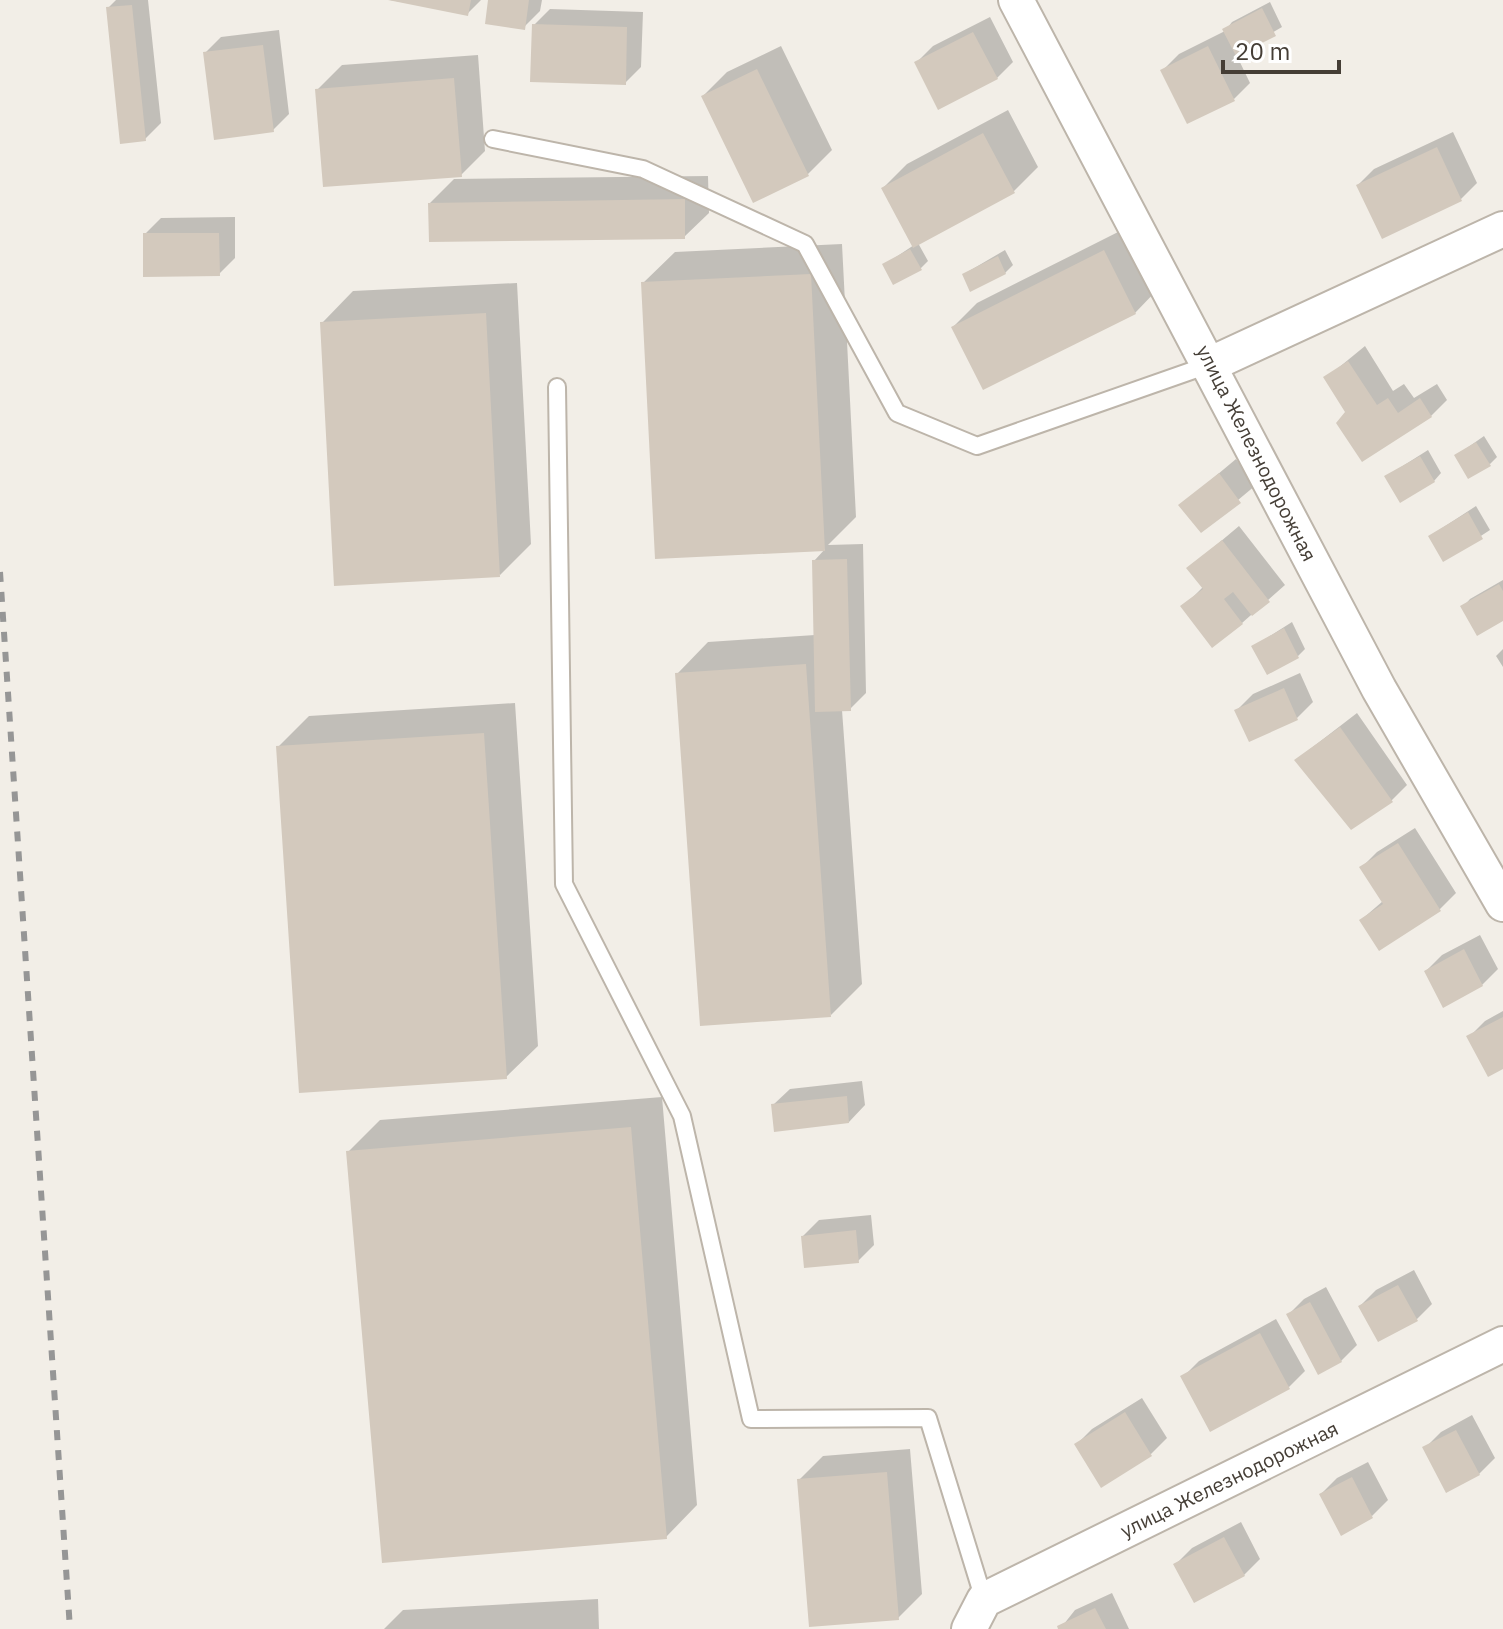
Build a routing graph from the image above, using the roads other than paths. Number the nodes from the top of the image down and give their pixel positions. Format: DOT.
graph roads {
  1 [pos="1016,0"];
  2 [pos="493,139"];
  3 [pos="1503,229"];
  4 [pos="1211,364"];
  5 [pos="557,387"];
  6 [pos="1503,904"];
  7 [pos="1503,1344"];
  8 [pos="976,1615"];
  1 -- 4 [label="street, улица Железнодорожная"];
  2 -- 4 [label="lane"];
  3 -- 4 [label="street"];
  4 -- 6 [label="street, улица Железнодорожная"];
  5 -- 8 [label="lane"];
  7 -- 8 [label="street, улица Железнодорожная"];
}
